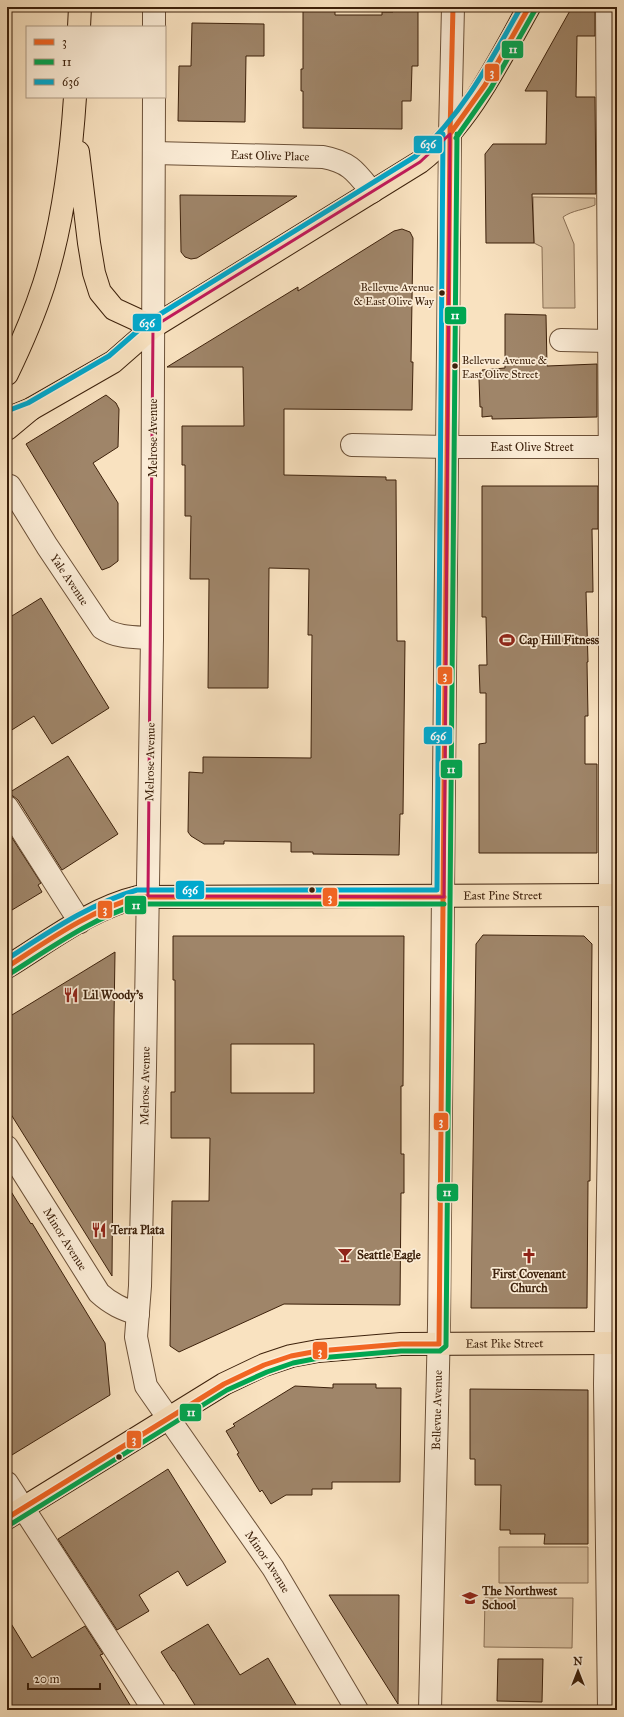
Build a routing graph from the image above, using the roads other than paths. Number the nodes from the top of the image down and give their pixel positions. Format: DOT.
graph roads {
  1 [pos="80,7"];
  2 [pos="154,7"];
  3 [pos="453,7"];
  4 [pos="529,7"];
  5 [pos="607,7"];
  6 [pos="79,26"];
  7 [pos="154,26"];
  8 [pos="75,98"];
  9 [pos="154,98"];
  10 [pos="74,120"];
  11 [pos="450,134"];
  12 [pos="154,153"];
  13 [pos="372,192"];
  14 [pos="153,327"];
  15 [pos="561,340"];
  16 [pos="609,341"];
  17 [pos="7,374"];
  18 [pos="31,409"];
  19 [pos="7,419"];
  20 [pos="7,428"];
  21 [pos="352,445"];
  22 [pos="447,447"];
  23 [pos="613,447"];
  24 [pos="10,486"];
  25 [pos="152,638"];
  26 [pos="7,807"];
  27 [pos="613,895"];
  28 [pos="148,896"];
  29 [pos="444,897"];
  30 [pos="80,922"];
  31 [pos="7,966"];
  32 [pos="7,1147"];
  33 [pos="138,1314"];
  34 [pos="611,1343"];
  35 [pos="439,1344"];
  36 [pos="169,1419"];
  37 [pos="7,1483"];
  38 [pos="15,1513"];
  39 [pos="154,1710"];
  40 [pos="357,1710"];
  41 [pos="430,1710"];
  42 [pos="609,1710"];
  1 -- 6 [label="main road"];
  2 -- 7 [label="street"];
  3 -- 11 [label="street, Bellevue Avenue"];
  4 -- 11 [label="main road"];
  5 -- 16 [label="street"];
  8 -- 10 [label="main road"];
  9 -- 12 [label="street, Melrose Avenue"];
  10 -- 14 [label="main road"];
  10 -- 17 [label="main road"];
  11 -- 13 [label="main road"];
  11 -- 22 [label="street, Bellevue Avenue"];
  12 -- 13 [label="street, East Olive Place"];
  12 -- 14 [label="street, Melrose Avenue"];
  13 -- 14 [label="main road"];
  14 -- 18 [label="main road"];
  14 -- 25 [label="street, Melrose Avenue"];
  15 -- 16 [label="street"];
  16 -- 23 [label="street"];
  18 -- 19 [label="main road"];
  18 -- 20 [label="main road"];
  21 -- 22 [label="street, East Olive Street"];
  22 -- 23 [label="street, East Olive Street"];
  22 -- 29 [label="street, Bellevue Avenue"];
  23 -- 27 [label="street"];
  24 -- 25 [label="street, Yale Avenue"];
  25 -- 28 [label="street, Melrose Avenue"];
  26 -- 30 [label="street"];
  27 -- 29 [label="main road, East Pine Street"];
  27 -- 34 [label="street"];
  28 -- 29 [label="main road, East Pine Street"];
  28 -- 30 [label="main road, East Pine Street"];
  28 -- 33 [label="street, Melrose Avenue"];
  29 -- 35 [label="street, Bellevue Avenue"];
  30 -- 31 [label="main road, East Pine Street"];
  32 -- 33 [label="street, Minor Avenue"];
  33 -- 36 [label="street, Melrose Avenue"];
  34 -- 35 [label="main road, East Pike Street"];
  34 -- 42 [label="street"];
  35 -- 36 [label="main road, East Pike Street"];
  35 -- 41 [label="street, Bellevue Avenue"];
  36 -- 38 [label="main road, East Pike Street"];
  36 -- 40 [label="street, Minor Avenue"];
  37 -- 38 [label="street"];
  38 -- 39 [label="street"];
}
